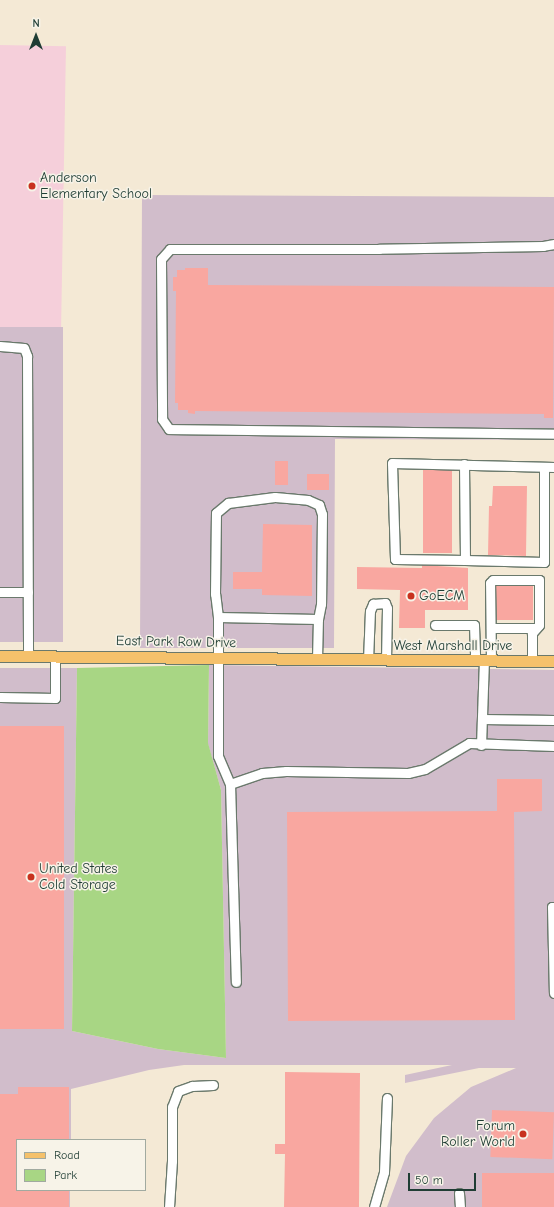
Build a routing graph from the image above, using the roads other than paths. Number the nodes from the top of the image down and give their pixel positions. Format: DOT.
graph roads {
  1 [pos="554,244"];
  2 [pos="0,346"];
  3 [pos="554,434"];
  4 [pos="464,464"];
  5 [pos="544,467"];
  6 [pos="554,467"];
  7 [pos="550,536"];
  8 [pos="466,560"];
  9 [pos="0,592"];
  10 [pos="28,592"];
  11 [pos="218,617"];
  12 [pos="318,619"];
  13 [pos="435,625"];
  14 [pos="491,628"];
  15 [pos="536,628"];
  16 [pos="0,656"];
  17 [pos="28,656"];
  18 [pos="55,656"];
  19 [pos="218,658"];
  20 [pos="317,660"];
  21 [pos="351,660"];
  22 [pos="368,660"];
  23 [pos="386,660"];
  24 [pos="483,661"];
  25 [pos="532,661"];
  26 [pos="554,662"];
  27 [pos="0,697"];
  28 [pos="482,719"];
  29 [pos="554,720"];
  30 [pos="482,745"];
  31 [pos="554,746"];
  32 [pos="230,784"];
  33 [pos="554,907"];
  34 [pos="236,982"];
  35 [pos="554,993"];
  36 [pos="213,1085"];
  37 [pos="387,1098"];
  38 [pos="459,1193"];
  39 [pos="168,1207"];
  40 [pos="374,1207"];
  41 [pos="460,1207"];
  1 -- 3 [label="lane"];
  2 -- 10 [label="lane"];
  4 -- 5 [label="lane"];
  4 -- 8 [label="lane"];
  4 -- 8 [label="lane"];
  5 -- 6 [label="lane"];
  5 -- 7 [label="lane"];
  7 -- 8 [label="lane"];
  9 -- 10 [label="lane"];
  10 -- 17 [label="lane"];
  11 -- 12 [label="lane"];
  11 -- 12 [label="lane"];
  11 -- 19 [label="lane"];
  12 -- 20 [label="lane"];
  13 -- 24 [label="lane"];
  14 -- 15 [label="lane"];
  14 -- 15 [label="lane"];
  14 -- 24 [label="lane"];
  15 -- 25 [label="lane"];
  16 -- 17 [label="main road, East Park Row Drive"];
  17 -- 18 [label="main road, East Park Row Drive"];
  18 -- 19 [label="main road, East Park Row Drive"];
  18 -- 27 [label="lane"];
  19 -- 20 [label="main road, East Park Row Drive"];
  19 -- 32 [label="lane"];
  20 -- 21 [label="main road, East Park Row Drive"];
  21 -- 22 [label="main road, West Marshall Drive"];
  22 -- 23 [label="main road, West Marshall Drive"];
  22 -- 23 [label="lane"];
  23 -- 24 [label="main road, West Marshall Drive"];
  24 -- 25 [label="main road, West Marshall Drive"];
  24 -- 28 [label="lane"];
  25 -- 26 [label="main road, West Marshall Drive"];
  28 -- 29 [label="lane"];
  28 -- 30 [label="lane"];
  30 -- 31 [label="lane"];
  30 -- 32 [label="lane"];
  32 -- 34 [label="lane"];
  33 -- 35 [label="lane"];
  36 -- 39 [label="lane"];
  37 -- 40 [label="lane"];
  38 -- 41 [label="lane"];
}
